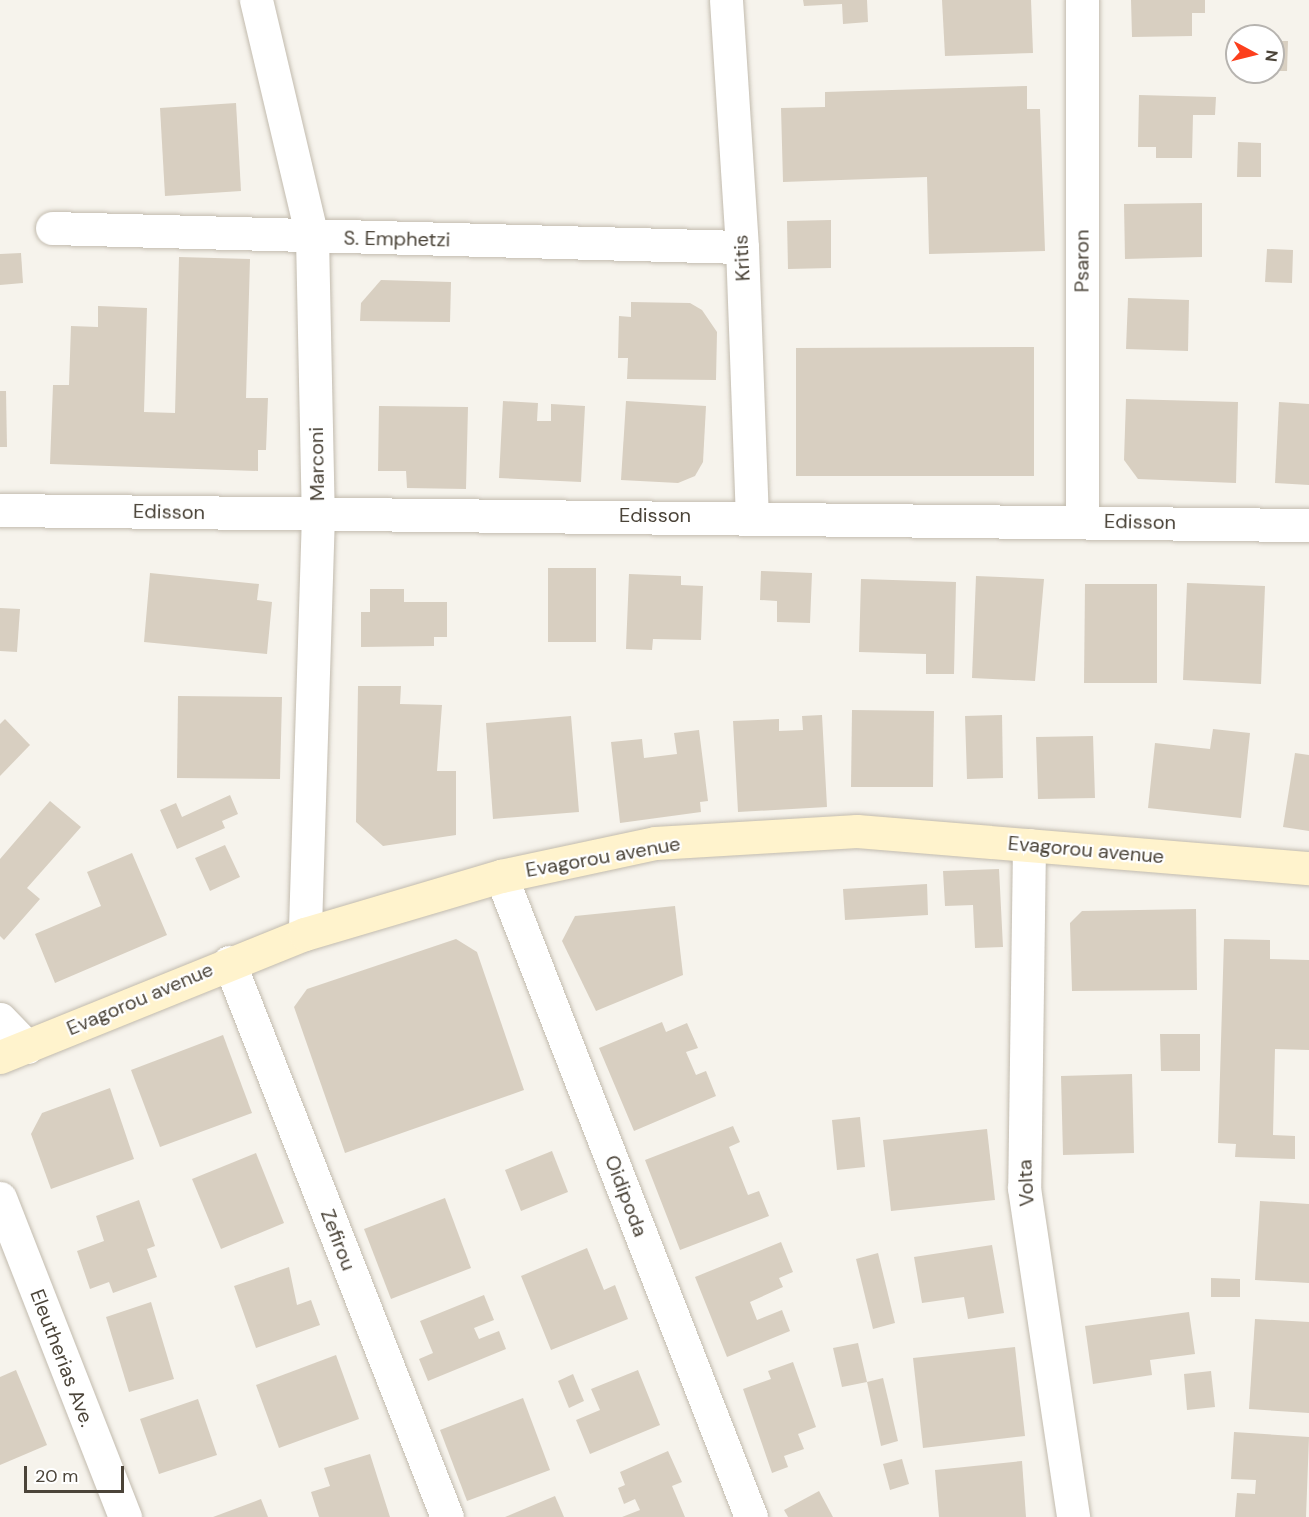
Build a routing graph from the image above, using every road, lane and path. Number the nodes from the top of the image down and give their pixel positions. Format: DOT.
graph roads {
  1 [pos="256,0"];
  2 [pos="726,0"];
  3 [pos="1082,0"];
  4 [pos="52,228"];
  5 [pos="312,237"];
  6 [pos="742,247"];
  7 [pos="0,510"];
  8 [pos="318,514"];
  9 [pos="752,516"];
  10 [pos="1082,522"];
  11 [pos="1309,525"];
  12 [pos="1029,845"];
  13 [pos="1309,868"];
  14 [pos="501,876"];
  15 [pos="305,934"];
  16 [pos="229,962"];
  17 [pos="0,1019"];
  18 [pos="14,1052"];
  19 [pos="0,1198"];
  20 [pos="125,1517"];
  21 [pos="447,1517"];
  22 [pos="751,1517"];
  23 [pos="1073,1517"];
  1 -- 5 [label="street, Marconi"];
  2 -- 6 [label="street, Kritis"];
  3 -- 10 [label="street, Psaron"];
  4 -- 5 [label="street, S. Emphetzi"];
  5 -- 6 [label="street, S. Emphetzi"];
  5 -- 8 [label="street, Marconi"];
  6 -- 9 [label="street, Kritis"];
  7 -- 8 [label="street, Edisson"];
  8 -- 9 [label="street, Edisson"];
  8 -- 15 [label="street, Marconi"];
  9 -- 10 [label="street, Edisson"];
  10 -- 11 [label="street, Edisson"];
  12 -- 13 [label="street, Evagorou avenue"];
  12 -- 14 [label="street, Evagorou avenue"];
  12 -- 23 [label="street, Volta"];
  14 -- 15 [label="street, Evagorou avenue"];
  14 -- 22 [label="street, Oidipoda"];
  15 -- 16 [label="street, Evagorou avenue"];
  16 -- 18 [label="street, Evagorou avenue"];
  16 -- 21 [label="street, Zefirou"];
  17 -- 18 [label="street"];
  19 -- 20 [label="street, Eleutherias Ave."];
}
